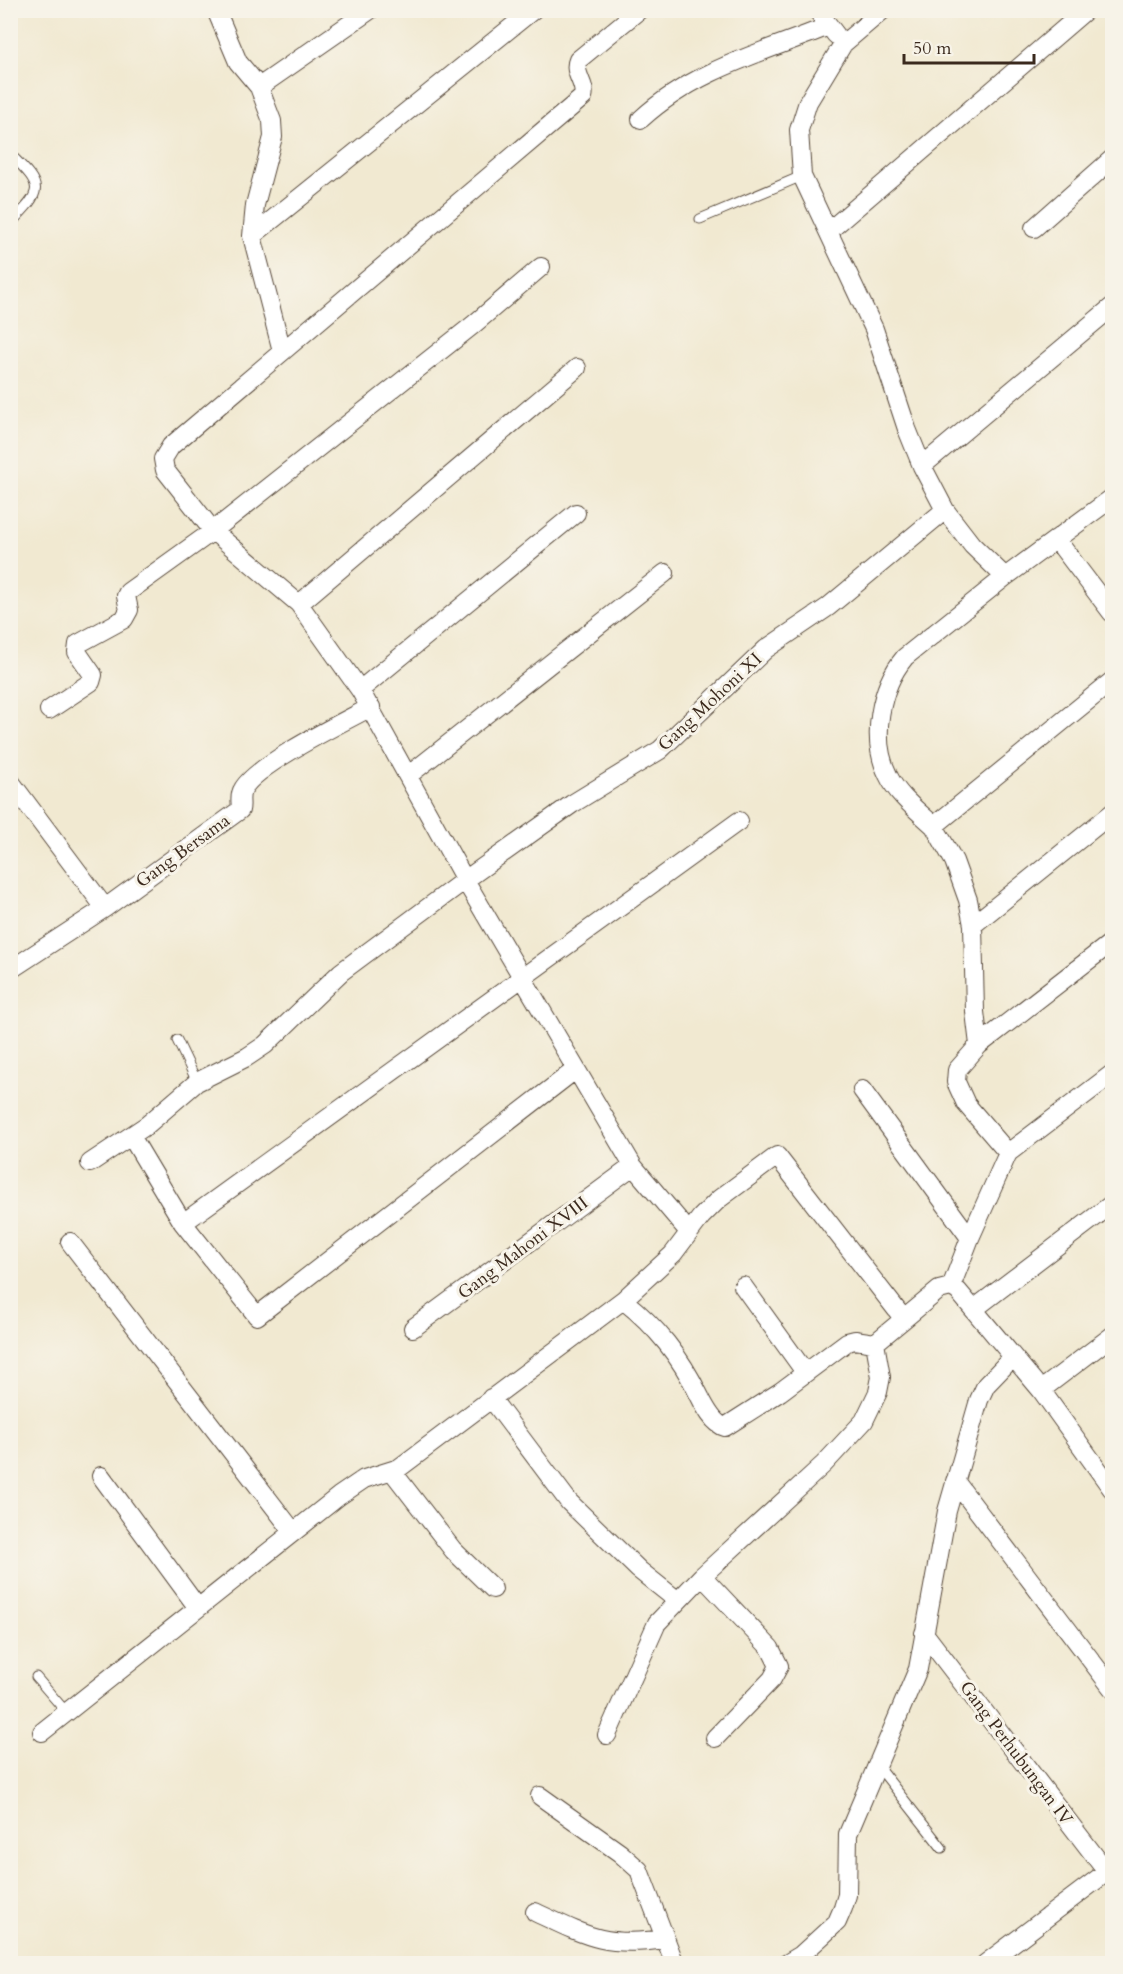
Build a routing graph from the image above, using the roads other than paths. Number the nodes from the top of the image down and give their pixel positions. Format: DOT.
graph roads {
  1 [pos="216,10"];
  2 [pos="370,10"];
  3 [pos="532,10"];
  4 [pos="639,10"];
  5 [pos="817,10"];
  6 [pos="883,10"];
  7 [pos="1086,10"];
  8 [pos="829,26"];
  9 [pos="843,44"];
  10 [pos="260,87"];
  11 [pos="641,119"];
  12 [pos="10,154"];
  13 [pos="1113,159"];
  14 [pos="802,176"];
  15 [pos="700,219"];
  16 [pos="10,225"];
  17 [pos="1034,228"];
  18 [pos="830,230"];
  19 [pos="252,236"];
  20 [pos="541,267"];
  21 [pos="1113,307"];
  22 [pos="282,351"];
  23 [pos="576,368"];
  24 [pos="922,466"];
  25 [pos="1113,498"];
  26 [pos="945,510"];
  27 [pos="576,513"];
  28 [pos="213,531"];
  29 [pos="1056,539"];
  30 [pos="665,573"];
  31 [pos="1005,577"];
  32 [pos="299,604"];
  33 [pos="1113,613"];
  34 [pos="1113,681"];
  35 [pos="360,690"];
  36 [pos="371,707"];
  37 [pos="49,710"];
  38 [pos="409,775"];
  39 [pos="10,781"];
  40 [pos="1113,813"];
  41 [pos="739,821"];
  42 [pos="934,826"];
  43 [pos="465,880"];
  44 [pos="105,908"];
  45 [pos="973,925"];
  46 [pos="1113,942"];
  47 [pos="10,970"];
  48 [pos="521,976"];
  49 [pos="177,1040"];
  50 [pos="979,1045"];
  51 [pos="576,1070"];
  52 [pos="1113,1074"];
  53 [pos="197,1082"];
  54 [pos="862,1090"];
  55 [pos="131,1136"];
  56 [pos="1008,1154"];
  57 [pos="90,1163"];
  58 [pos="633,1166"];
  59 [pos="1113,1204"];
  60 [pos="183,1223"];
  61 [pos="689,1232"];
  62 [pos="969,1238"];
  63 [pos="70,1242"];
  64 [pos="743,1286"];
  65 [pos="951,1287"];
  66 [pos="623,1300"];
  67 [pos="974,1309"];
  68 [pos="903,1318"];
  69 [pos="413,1328"];
  70 [pos="1113,1336"];
  71 [pos="875,1342"];
  72 [pos="1013,1357"];
  73 [pos="805,1372"];
  74 [pos="1041,1390"];
  75 [pos="491,1398"];
  76 [pos="392,1471"];
  77 [pos="101,1476"];
  78 [pos="955,1480"];
  79 [pos="1113,1489"];
  80 [pos="292,1530"];
  81 [pos="702,1576"];
  82 [pos="493,1589"];
  83 [pos="678,1601"];
  84 [pos="198,1608"];
  85 [pos="924,1633"];
  86 [pos="36,1677"];
  87 [pos="1113,1688"];
  88 [pos="67,1713"];
  89 [pos="42,1732"];
  90 [pos="607,1736"];
  91 [pos="715,1738"];
  92 [pos="876,1764"];
  93 [pos="540,1796"];
  94 [pos="942,1848"];
  95 [pos="1110,1870"];
  96 [pos="535,1912"];
  97 [pos="664,1939"];
  98 [pos="675,1964"];
  99 [pos="786,1964"];
  100 [pos="985,1964"];
  1 -- 10 [label="street"];
  2 -- 10 [label="street"];
  3 -- 19 [label="street"];
  4 -- 22 [label="street"];
  5 -- 8 [label="street"];
  6 -- 9 [label="street"];
  7 -- 18 [label="street"];
  8 -- 9 [label="street"];
  8 -- 11 [label="street"];
  9 -- 14 [label="street"];
  10 -- 19 [label="street"];
  12 -- 16 [label="lane"];
  13 -- 17 [label="street"];
  14 -- 15 [label="lane"];
  14 -- 18 [label="street"];
  18 -- 24 [label="street"];
  19 -- 22 [label="street"];
  20 -- 28 [label="street"];
  21 -- 24 [label="street"];
  22 -- 28 [label="street"];
  23 -- 32 [label="street"];
  24 -- 26 [label="street"];
  25 -- 29 [label="street"];
  26 -- 31 [label="street"];
  26 -- 43 [label="street, Gang Mohoni XI"];
  27 -- 35 [label="street"];
  28 -- 32 [label="street"];
  28 -- 37 [label="street"];
  29 -- 31 [label="street"];
  29 -- 33 [label="street"];
  30 -- 38 [label="street"];
  31 -- 42 [label="street"];
  32 -- 35 [label="street"];
  34 -- 42 [label="street"];
  35 -- 36 [label="street"];
  36 -- 38 [label="street"];
  36 -- 44 [label="street, Gang Bersama"];
  38 -- 43 [label="street"];
  39 -- 44 [label="street"];
  40 -- 45 [label="street"];
  41 -- 48 [label="street"];
  42 -- 45 [label="street"];
  43 -- 48 [label="street"];
  43 -- 53 [label="street, Gang Mohoni XI"];
  44 -- 47 [label="street, Gang Bersama"];
  45 -- 50 [label="street"];
  46 -- 50 [label="street"];
  48 -- 51 [label="street"];
  48 -- 60 [label="street"];
  49 -- 53 [label="lane"];
  50 -- 56 [label="street"];
  51 -- 58 [label="street"];
  51 -- 60 [label="street"];
  52 -- 56 [label="street"];
  53 -- 55 [label="street, Gang Mohoni XI"];
  54 -- 62 [label="street"];
  55 -- 57 [label="street, Gang Mohoni XI"];
  55 -- 60 [label="street"];
  56 -- 62 [label="street"];
  58 -- 61 [label="street"];
  58 -- 69 [label="street, Gang Mahoni XVIII"];
  59 -- 67 [label="street"];
  61 -- 66 [label="street"];
  61 -- 68 [label="street"];
  62 -- 65 [label="street"];
  63 -- 80 [label="street"];
  64 -- 73 [label="street"];
  65 -- 67 [label="street"];
  65 -- 68 [label="street"];
  66 -- 73 [label="street"];
  66 -- 75 [label="street"];
  67 -- 72 [label="street"];
  68 -- 71 [label="street"];
  70 -- 74 [label="street"];
  71 -- 73 [label="street"];
  71 -- 81 [label="street"];
  72 -- 74 [label="street"];
  72 -- 78 [label="street"];
  74 -- 79 [label="street"];
  75 -- 76 [label="street"];
  75 -- 83 [label="street"];
  76 -- 80 [label="street"];
  76 -- 82 [label="street"];
  77 -- 84 [label="street"];
  78 -- 85 [label="street"];
  78 -- 87 [label="street"];
  80 -- 84 [label="street"];
  81 -- 83 [label="street"];
  81 -- 91 [label="street"];
  83 -- 90 [label="street"];
  84 -- 88 [label="street"];
  85 -- 92 [label="street"];
  85 -- 95 [label="street, Gang Perhubungan IV"];
  86 -- 88 [label="lane"];
  88 -- 89 [label="street"];
  92 -- 94 [label="lane"];
  92 -- 99 [label="street"];
  93 -- 97 [label="street"];
  95 -- 100 [label="street"];
  96 -- 97 [label="street"];
  97 -- 98 [label="street"];
}
